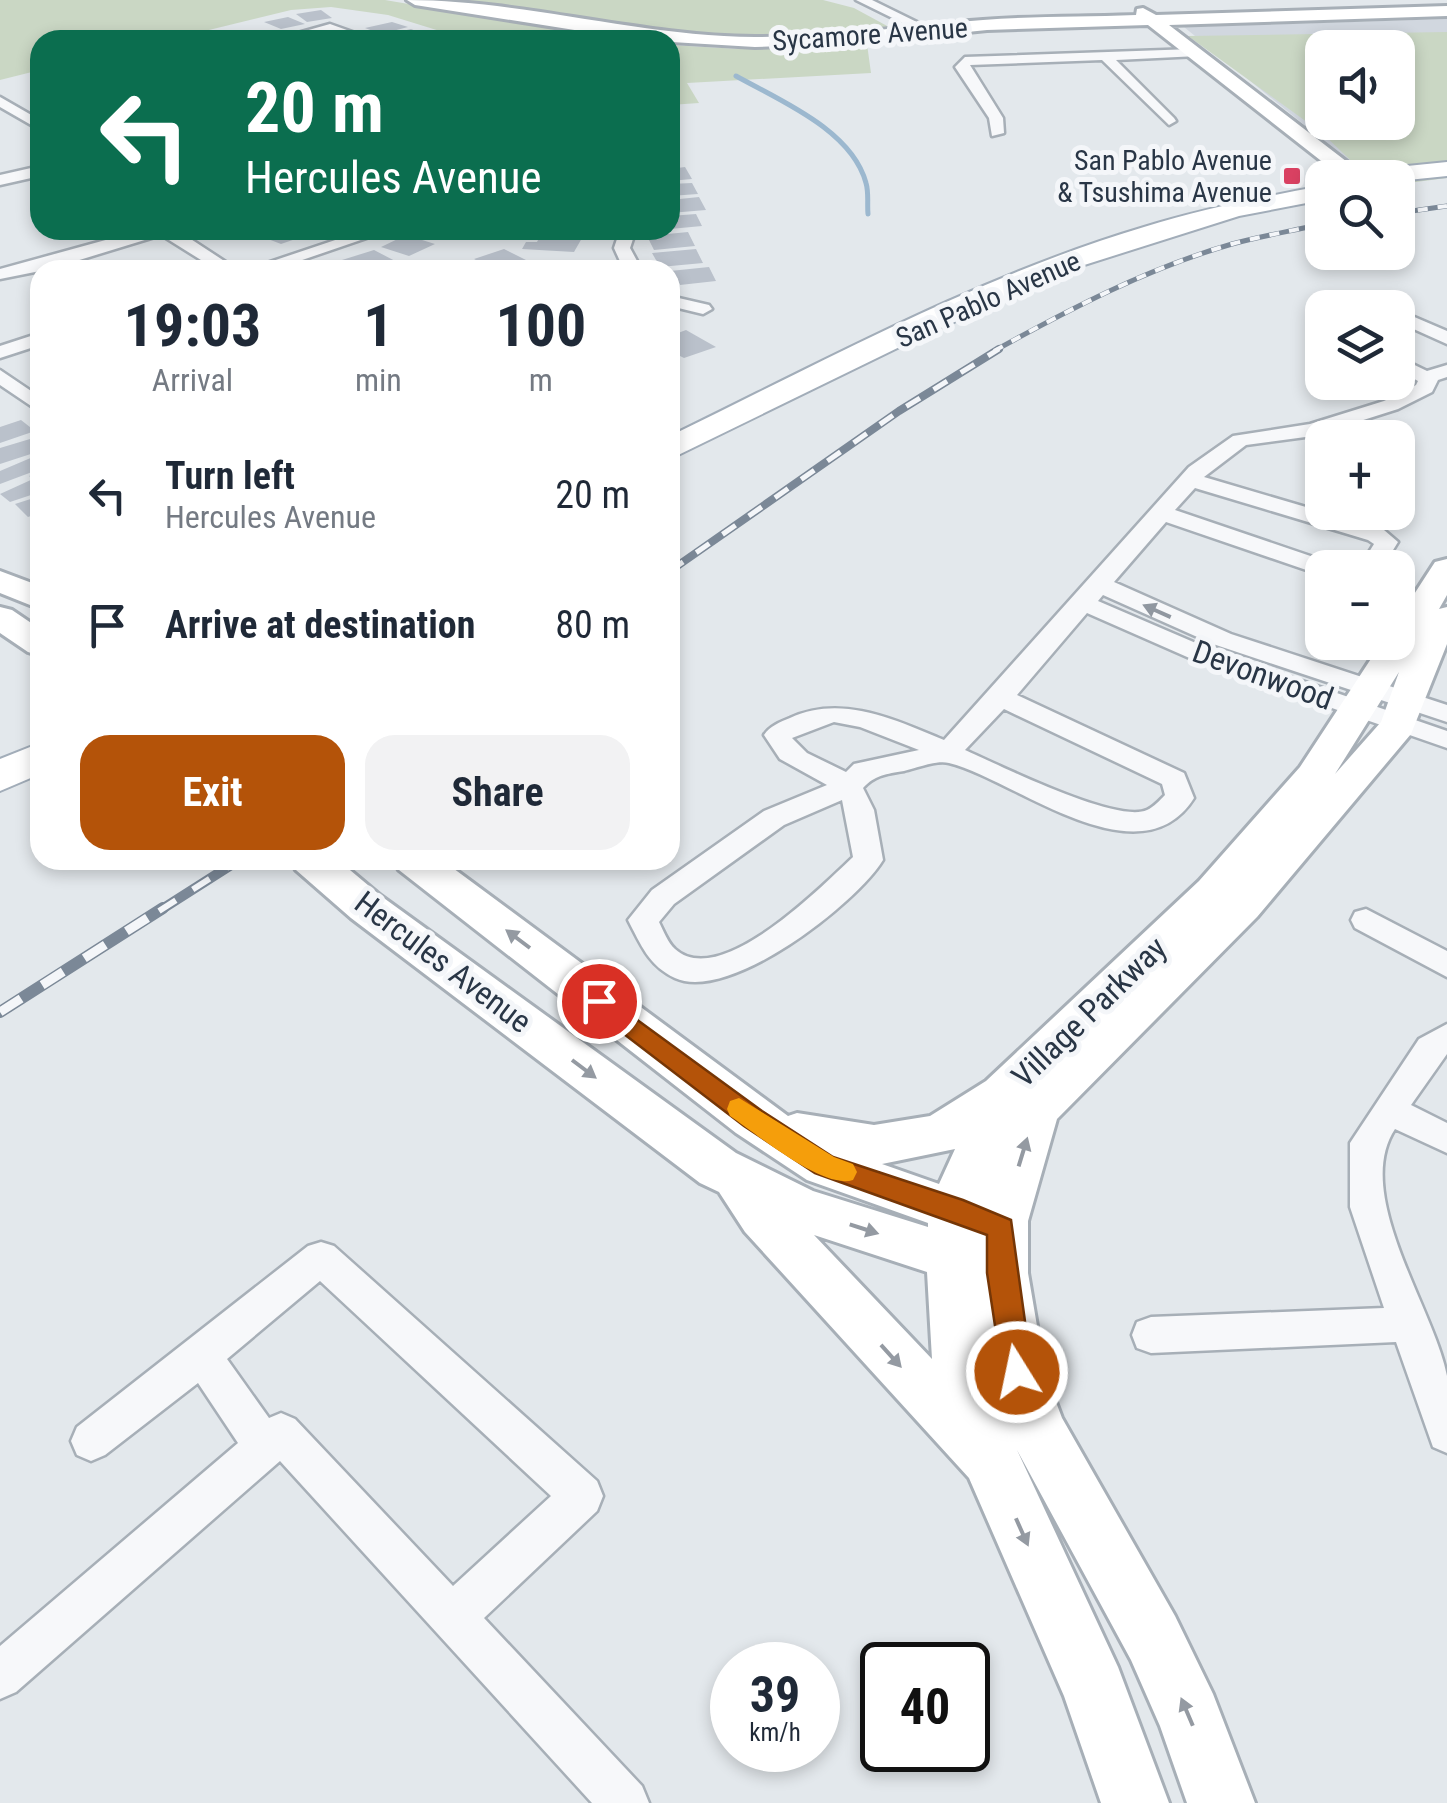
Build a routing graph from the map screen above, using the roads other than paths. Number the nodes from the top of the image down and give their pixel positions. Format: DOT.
graph roads {
  1 [pos="415,0"];
  2 [pos="862,0"];
  3 [pos="1131,0"];
  4 [pos="1447,10"];
  5 [pos="1150,20"];
  6 [pos="604,30"];
  7 [pos="927,30"];
  8 [pos="680,39"];
  9 [pos="1193,52"];
  10 [pos="1106,56"];
  11 [pos="0,101"];
  12 [pos="19,113"];
  13 [pos="0,115"];
  14 [pos="30,120"];
  15 [pos="1170,121"];
  16 [pos="997,133"];
  17 [pos="1334,160"];
  18 [pos="1447,168"];
  19 [pos="1415,172"];
  20 [pos="30,173"];
  21 [pos="1447,178"];
  22 [pos="0,180"];
  23 [pos="1415,181"];
  24 [pos="1305,185"];
  25 [pos="1305,196"];
  26 [pos="126,240"];
  27 [pos="177,240"];
  28 [pos="209,240"];
  29 [pos="350,240"];
  30 [pos="60,260"];
  31 [pos="212,260"];
  32 [pos="243,260"];
  33 [pos="284,260"];
  34 [pos="30,268"];
  35 [pos="0,274"];
  36 [pos="680,304"];
  37 [pos="703,310"];
  38 [pos="1415,323"];
  39 [pos="1447,338"];
  40 [pos="30,342"];
  41 [pos="0,352"];
  42 [pos="1437,375"];
  43 [pos="0,376"];
  44 [pos="30,398"];
  45 [pos="680,423"];
  46 [pos="680,444"];
  47 [pos="1191,480"];
  48 [pos="1164,514"];
  49 [pos="1382,550"];
  50 [pos="1305,562"];
  51 [pos="1447,570"];
  52 [pos="0,581"];
  53 [pos="1090,593"];
  54 [pos="30,594"];
  55 [pos="1447,616"];
  56 [pos="0,617"];
  57 [pos="30,638"];
  58 [pos="1001,697"];
  59 [pos="1395,708"];
  60 [pos="30,726"];
  61 [pos="0,740"];
  62 [pos="1447,740"];
  63 [pos="947,753"];
  64 [pos="30,762"];
  65 [pos="0,777"];
  66 [pos="848,786"];
  67 [pos="323,870"];
  68 [pos="427,870"];
  69 [pos="1366,920"];
  70 [pos="1447,965"];
  71 [pos="1447,1037"];
  72 [pos="1004,1095"];
  73 [pos="1388,1110"];
  74 [pos="753,1119"];
  75 [pos="1447,1139"];
  76 [pos="735,1177"];
  77 [pos="978,1242"];
  78 [pos="1410,1324"];
  79 [pos="1151,1335"];
  80 [pos="202,1356"];
  81 [pos="1447,1433"];
  82 [pos="90,1441"];
  83 [pos="265,1446"];
  84 [pos="993,1466"];
  85 [pos="452,1618"];
  86 [pos="0,1676"];
  87 [pos="625,1803"];
  88 [pos="1135,1803"];
  89 [pos="1221,1803"];
  1 -- 6 [label="street, Sycamore Avenue"];
  2 -- 7 [label="street"];
  3 -- 5 [label="street"];
  4 -- 5 [label="street, Sycamore Avenue"];
  5 -- 7 [label="street, Sycamore Avenue"];
  5 -- 9 [label="street"];
  7 -- 8 [label="street, Sycamore Avenue"];
  9 -- 10 [label="street"];
  9 -- 17 [label="street"];
  10 -- 15 [label="street"];
  10 -- 16 [label="street"];
  11 -- 12 [label="street"];
  12 -- 13 [label="street"];
  12 -- 14 [label="street"];
  18 -- 19 [label="main road"];
  20 -- 22 [label="street"];
  21 -- 23 [label="main road"];
  24 -- 45 [label="main road, San Pablo Avenue"];
  25 -- 46 [label="main road, San Pablo Avenue"];
  26 -- 30 [label="street"];
  27 -- 31 [label="street"];
  28 -- 32 [label="street"];
  29 -- 33 [label="street"];
  34 -- 35 [label="street"];
  36 -- 37 [label="street"];
  38 -- 39 [label="street"];
  40 -- 41 [label="street"];
  42 -- 47 [label="street"];
  43 -- 44 [label="street"];
  47 -- 48 [label="street"];
  47 -- 49 [label="street"];
  48 -- 50 [label="street"];
  48 -- 53 [label="street"];
  51 -- 59 [label="street, Village Parkway"];
  52 -- 54 [label="street"];
  53 -- 58 [label="street"];
  53 -- 59 [label="street, Devonwood"];
  55 -- 59 [label="street, Village Parkway"];
  56 -- 57 [label="street"];
  58 -- 63 [label="street"];
  58 -- 63 [label="street"];
  59 -- 62 [label="street, Devonwood"];
  59 -- 72 [label="street, Village Parkway"];
  77 -- 59 [label="street, Village Parkway, one-way"];
  60 -- 61 [label="main road"];
  63 -- 66 [label="street"];
  63 -- 66 [label="street"];
  64 -- 65 [label="main road"];
  66 -- 66 [label="street"];
  67 -- 76 [label="street, Hercules Avenue, one-way"];
  74 -- 68 [label="street, Hercules Avenue, one-way"];
  69 -- 70 [label="street"];
  71 -- 73 [label="street"];
  72 -- 74 [label="street"];
  72 -- 77 [label="street, Village Parkway"];
  73 -- 75 [label="street"];
  73 -- 78 [label="street"];
  74 -- 77 [label="street, Hercules Avenue"];
  76 -- 77 [label="street, Hercules Avenue, one-way"];
  76 -- 84 [label="street, one-way"];
  77 -- 84 [label="street, Village Parkway"];
  89 -- 77 [label="street, Village Parkway, one-way"];
  78 -- 79 [label="street"];
  78 -- 81 [label="street"];
  80 -- 82 [label="street"];
  80 -- 83 [label="street"];
  80 -- 85 [label="street"];
  83 -- 85 [label="street"];
  83 -- 86 [label="street"];
  84 -- 88 [label="street, Village Parkway, one-way"];
  85 -- 87 [label="street"];
}
